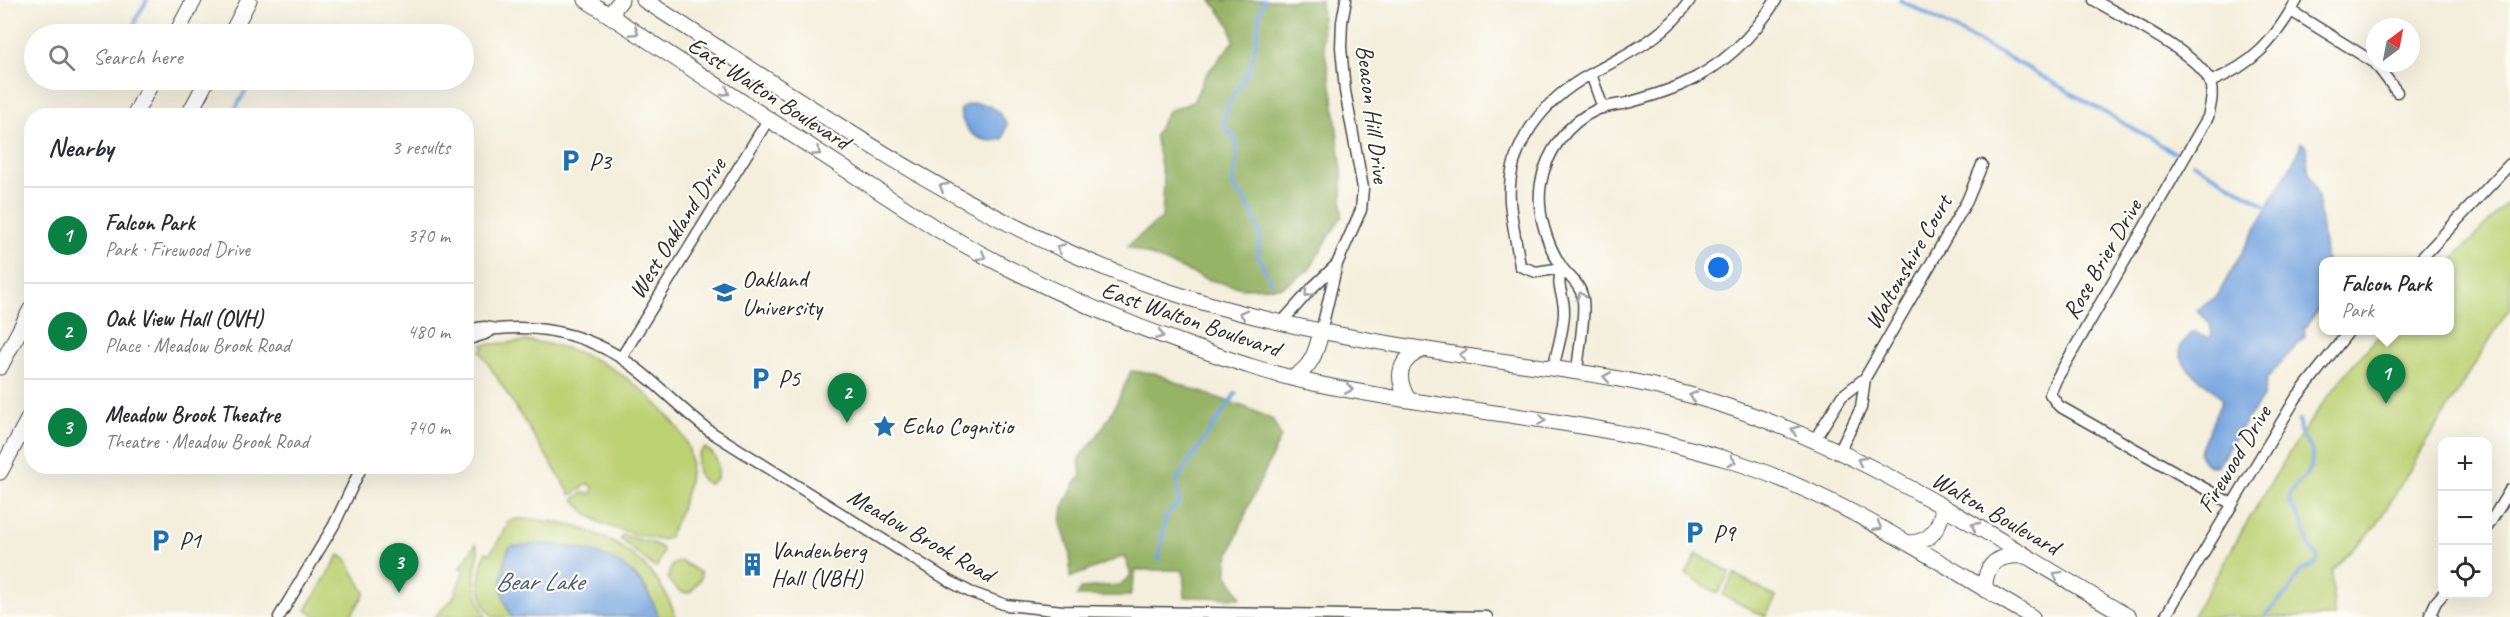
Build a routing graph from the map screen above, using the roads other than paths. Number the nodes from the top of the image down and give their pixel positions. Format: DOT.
graph roads {
  1 [pos="194,0"];
  2 [pos="249,0"];
  3 [pos="586,0"];
  4 [pos="621,0"];
  5 [pos="644,0"];
  6 [pos="1346,0"];
  7 [pos="1690,0"];
  8 [pos="1776,0"];
  9 [pos="2094,0"];
  10 [pos="2297,0"];
  11 [pos="2291,11"];
  12 [pos="614,19"];
  13 [pos="181,24"];
  14 [pos="236,24"];
  15 [pos="2366,57"];
  16 [pos="2382,72"];
  17 [pos="1591,74"];
  18 [pos="2210,82"];
  19 [pos="148,90"];
  20 [pos="202,90"];
  21 [pos="2397,92"];
  22 [pos="138,108"];
  23 [pos="192,108"];
  24 [pos="1603,108"];
  25 [pos="768,120"];
  26 [pos="2510,164"];
  27 [pos="1982,165"];
  28 [pos="2422,257"];
  29 [pos="1337,264"];
  30 [pos="1562,268"];
  31 [pos="1563,318"];
  32 [pos="1582,320"];
  33 [pos="24,322"];
  34 [pos="1281,323"];
  35 [pos="474,329"];
  36 [pos="494,329"];
  37 [pos="1321,332"];
  38 [pos="2346,335"];
  39 [pos="474,337"];
  40 [pos="1424,349"];
  41 [pos="621,358"];
  42 [pos="0,367"];
  43 [pos="1553,369"];
  44 [pos="1577,372"];
  45 [pos="1292,378"];
  46 [pos="1865,378"];
  47 [pos="1408,399"];
  48 [pos="24,427"];
  49 [pos="1815,439"];
  50 [pos="1840,450"];
  51 [pos="0,472"];
  52 [pos="358,474"];
  53 [pos="2510,490"];
  54 [pos="2232,504"];
  55 [pos="1943,508"];
  56 [pos="2492,518"];
  57 [pos="1907,543"];
  58 [pos="2025,556"];
  59 [pos="1985,590"];
  60 [pos="2439,599"];
  61 [pos="1430,616"];
  62 [pos="279,617"];
  63 [pos="1487,617"];
  64 [pos="2032,617"];
  65 [pos="2128,617"];
  66 [pos="2164,617"];
  67 [pos="2433,617"];
  1 -- 13 [label="main road"];
  2 -- 14 [label="main road"];
  3 -- 12 [label="main road, East Walton Boulevard"];
  4 -- 12 [label="main road"];
  34 -- 5 [label="main road, East Walton Boulevard, one-way"];
  6 -- 29 [label="street, Beacon Hill Drive"];
  7 -- 17 [label="street"];
  8 -- 24 [label="street"];
  9 -- 18 [label="street"];
  10 -- 11 [label="street"];
  11 -- 15 [label="street"];
  11 -- 18 [label="street"];
  12 -- 25 [label="main road, East Walton Boulevard, one-way"];
  16 -- 21 [label="street"];
  17 -- 24 [label="street"];
  17 -- 30 [label="street"];
  18 -- 54 [label="street, Rose Brier Drive"];
  19 -- 22 [label="main road"];
  20 -- 23 [label="main road"];
  24 -- 30 [label="street"];
  25 -- 41 [label="street, West Oakland Drive"];
  25 -- 45 [label="main road, East Walton Boulevard, one-way"];
  26 -- 28 [label="street"];
  27 -- 46 [label="street, Waltonshire Court"];
  29 -- 34 [label="street, Beacon Hill Drive, one-way"];
  29 -- 37 [label="street, Beacon Hill Drive"];
  30 -- 31 [label="street"];
  32 -- 30 [label="street, one-way"];
  31 -- 32 [label="street"];
  31 -- 43 [label="street"];
  32 -- 44 [label="street"];
  33 -- 42 [label="main road"];
  34 -- 37 [label="main road, East Walton Boulevard"];
  35 -- 36 [label="street, Meadow Brook Road"];
  36 -- 39 [label="street, Meadow Brook Road"];
  36 -- 41 [label="street, Meadow Brook Road"];
  37 -- 40 [label="main road, East Walton Boulevard"];
  37 -- 45 [label="main road"];
  38 -- 54 [label="street, Firewood Drive"];
  43 -- 40 [label="main road, East Walton Boulevard, one-way"];
  40 -- 47 [label="main road"];
  41 -- 61 [label="street, Meadow Brook Road"];
  43 -- 44 [label="main road, East Walton Boulevard"];
  49 -- 44 [label="main road, East Walton Boulevard, one-way"];
  45 -- 47 [label="main road, East Walton Boulevard, one-way"];
  46 -- 49 [label="street, Waltonshire Court"];
  46 -- 50 [label="street, Waltonshire Court"];
  47 -- 57 [label="main road, East Walton Boulevard, one-way"];
  48 -- 51 [label="main road"];
  49 -- 50 [label="main road, East Walton Boulevard"];
  55 -- 50 [label="main road, Walton Boulevard, one-way"];
  52 -- 62 [label="street"];
  53 -- 56 [label="street"];
  54 -- 66 [label="street, Firewood Drive"];
  55 -- 57 [label="main road"];
  58 -- 55 [label="main road, Walton Boulevard, one-way"];
  57 -- 59 [label="main road"];
  58 -- 59 [label="main road"];
  65 -- 58 [label="main road, Walton Boulevard, one-way"];
  59 -- 64 [label="main road"];
  60 -- 67 [label="street"];
  61 -- 63 [label="street, Meadow Brook Road"];
}
